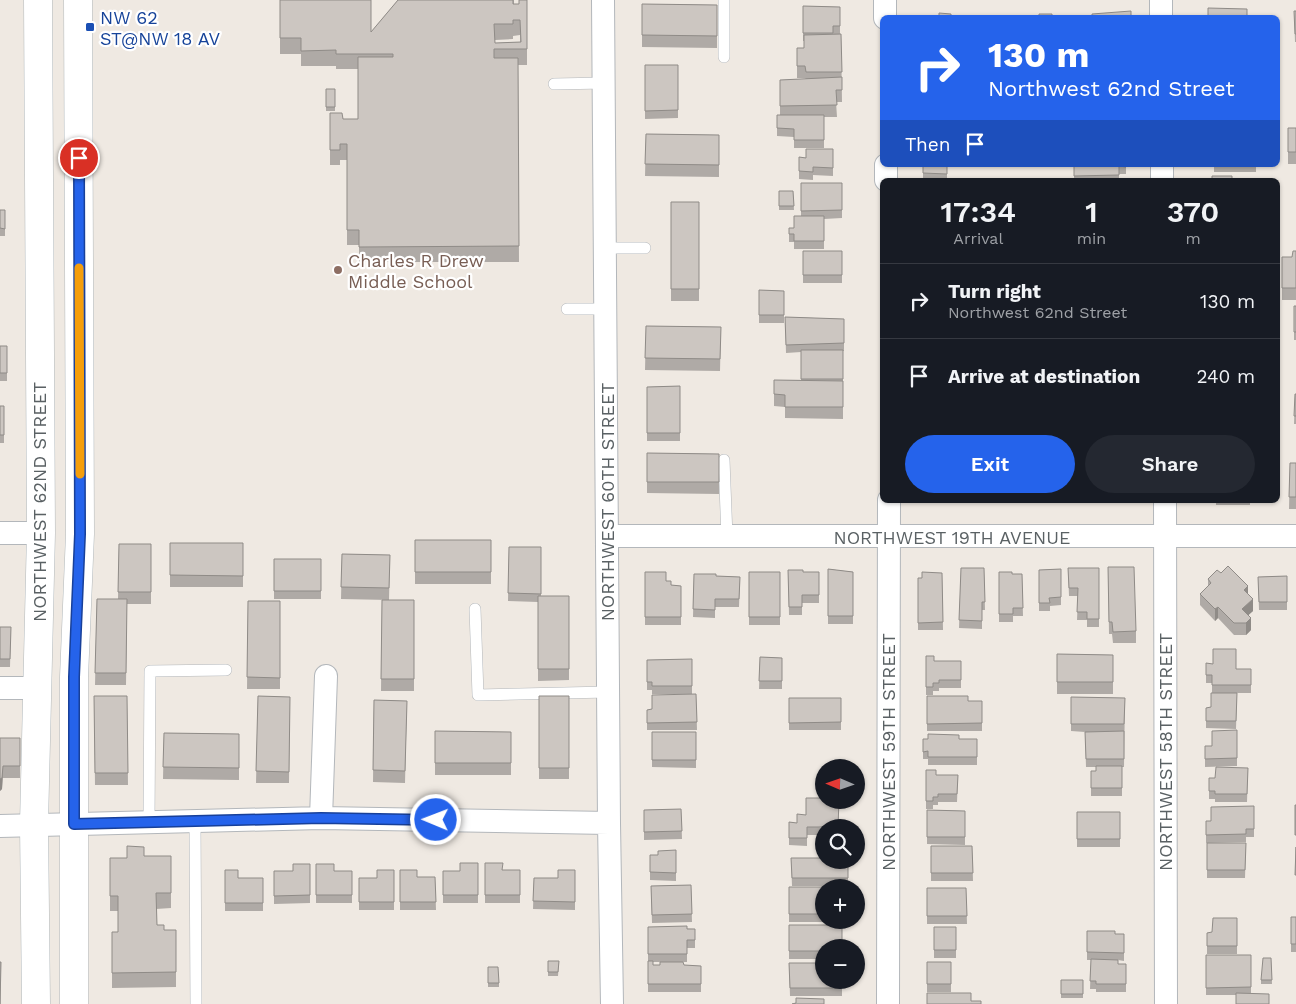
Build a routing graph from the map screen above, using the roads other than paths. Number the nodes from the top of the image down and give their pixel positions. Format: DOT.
graph roads {
  1 [pos="38,0"];
  2 [pos="78,0"];
  3 [pos="603,0"];
  4 [pos="724,0"];
  5 [pos="885,0"];
  6 [pos="1161,0"];
  7 [pos="885,15"];
  8 [pos="1161,15"];
  9 [pos="724,57"];
  10 [pos="554,84"];
  11 [pos="604,84"];
  12 [pos="605,248"];
  13 [pos="645,248"];
  14 [pos="567,309"];
  15 [pos="606,309"];
  16 [pos="724,460"];
  17 [pos="889,503"];
  18 [pos="1165,503"];
  19 [pos="0,533"];
  20 [pos="41,533"];
  21 [pos="608,536"];
  22 [pos="1165,536"];
  23 [pos="1296,536"];
  24 [pos="726,537"];
  25 [pos="889,538"];
  26 [pos="475,609"];
  27 [pos="226,670"];
  28 [pos="326,676"];
  29 [pos="0,688"];
  30 [pos="36,688"];
  31 [pos="608,692"];
  32 [pos="321,818"];
  33 [pos="195,822"];
  34 [pos="149,823"];
  35 [pos="609,823"];
  36 [pos="34,824"];
  37 [pos="74,824"];
  38 [pos="0,826"];
  39 [pos="36,1004"];
  40 [pos="74,1004"];
  41 [pos="196,1004"];
  42 [pos="612,1004"];
  43 [pos="888,1004"];
  44 [pos="1166,1004"];
  1 -- 20 [label="main road, NORTHWEST 62ND STREET"];
  2 -- 37 [label="main road"];
  3 -- 11 [label="street, NORTHWEST 60TH STREET"];
  4 -- 9 [label="lane"];
  5 -- 7 [label="street"];
  6 -- 8 [label="street"];
  10 -- 11 [label="lane"];
  11 -- 12 [label="street, NORTHWEST 60TH STREET"];
  12 -- 13 [label="lane"];
  12 -- 15 [label="street, NORTHWEST 60TH STREET"];
  14 -- 15 [label="lane"];
  15 -- 21 [label="street, NORTHWEST 60TH STREET"];
  16 -- 24 [label="lane"];
  17 -- 25 [label="street, NORTHWEST 59TH STREET"];
  18 -- 22 [label="street, NORTHWEST 58TH STREET"];
  19 -- 20 [label="street"];
  20 -- 30 [label="main road, NORTHWEST 62ND STREET"];
  21 -- 24 [label="street, NORTHWEST 19TH AVENUE"];
  21 -- 31 [label="street, NORTHWEST 60TH STREET"];
  22 -- 23 [label="street, NORTHWEST 19TH AVENUE"];
  22 -- 25 [label="street, NORTHWEST 19TH AVENUE"];
  22 -- 44 [label="street, NORTHWEST 58TH STREET"];
  24 -- 25 [label="street, NORTHWEST 19TH AVENUE"];
  25 -- 43 [label="street, NORTHWEST 59TH STREET"];
  26 -- 31 [label="lane"];
  27 -- 34 [label="lane"];
  28 -- 32 [label="street"];
  29 -- 30 [label="street"];
  30 -- 36 [label="main road, NORTHWEST 62ND STREET"];
  31 -- 35 [label="street, NORTHWEST 60TH STREET"];
  32 -- 33 [label="street"];
  32 -- 35 [label="street"];
  33 -- 34 [label="street"];
  33 -- 41 [label="lane"];
  34 -- 37 [label="street"];
  35 -- 42 [label="street, NORTHWEST 60TH STREET"];
  36 -- 37 [label="street"];
  36 -- 38 [label="street"];
  36 -- 39 [label="main road, NORTHWEST 62ND STREET"];
  37 -- 40 [label="main road"];
}
